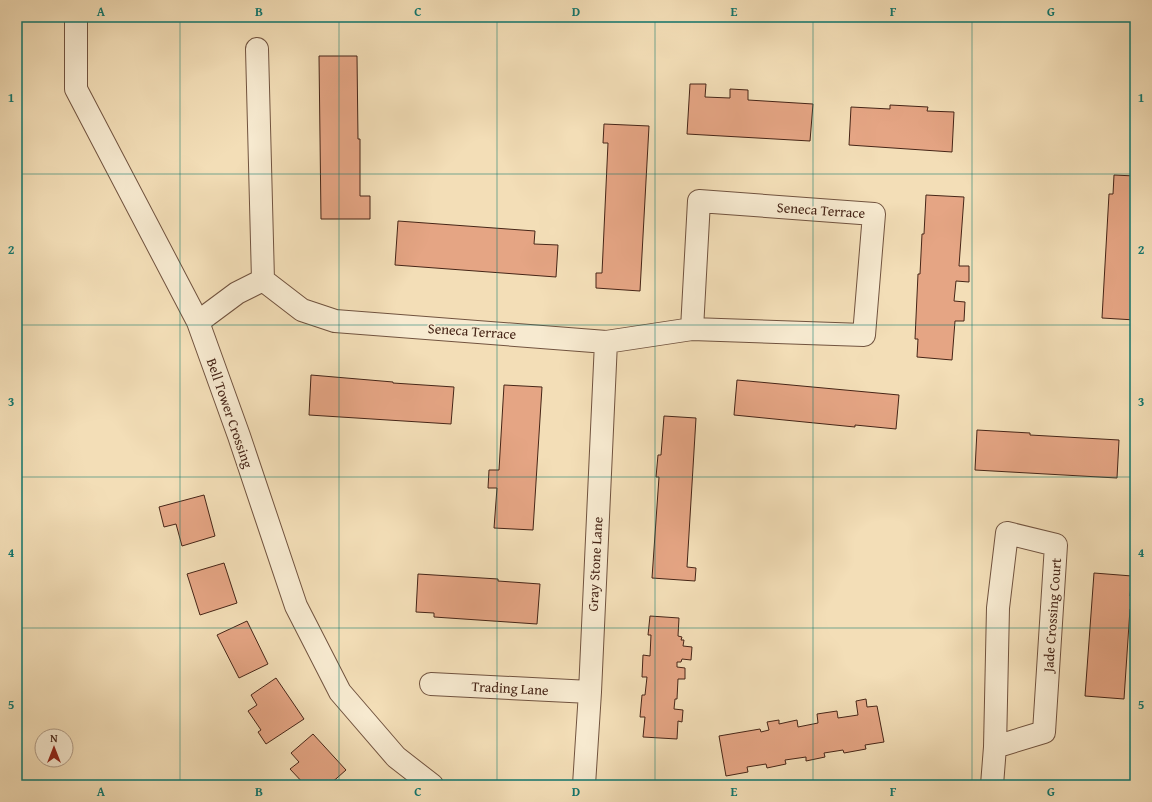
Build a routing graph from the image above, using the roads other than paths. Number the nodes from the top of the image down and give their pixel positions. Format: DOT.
graph roads {
  1 [pos="76,17"];
  2 [pos="257,50"];
  3 [pos="263,280"];
  4 [pos="198,322"];
  5 [pos="692,329"];
  6 [pos="606,342"];
  7 [pos="431,684"];
  8 [pos="590,692"];
  9 [pos="995,747"];
  10 [pos="432,785"];
  11 [pos="584,785"];
  12 [pos="992,785"];
  1 -- 4 [label="street, Bell Tower Crossing"];
  2 -- 3 [label="street"];
  3 -- 4 [label="street"];
  3 -- 6 [label="street, Seneca Terrace"];
  4 -- 10 [label="street, Bell Tower Crossing"];
  5 -- 5 [label="street, Seneca Terrace"];
  5 -- 6 [label="street, Seneca Terrace"];
  6 -- 8 [label="street, Gray Stone Lane"];
  7 -- 8 [label="street, Trading Lane"];
  8 -- 11 [label="street, Gray Stone Lane"];
  9 -- 9 [label="street, Jade Crossing Court"];
  9 -- 12 [label="street, Jade Crossing Court"];
}
